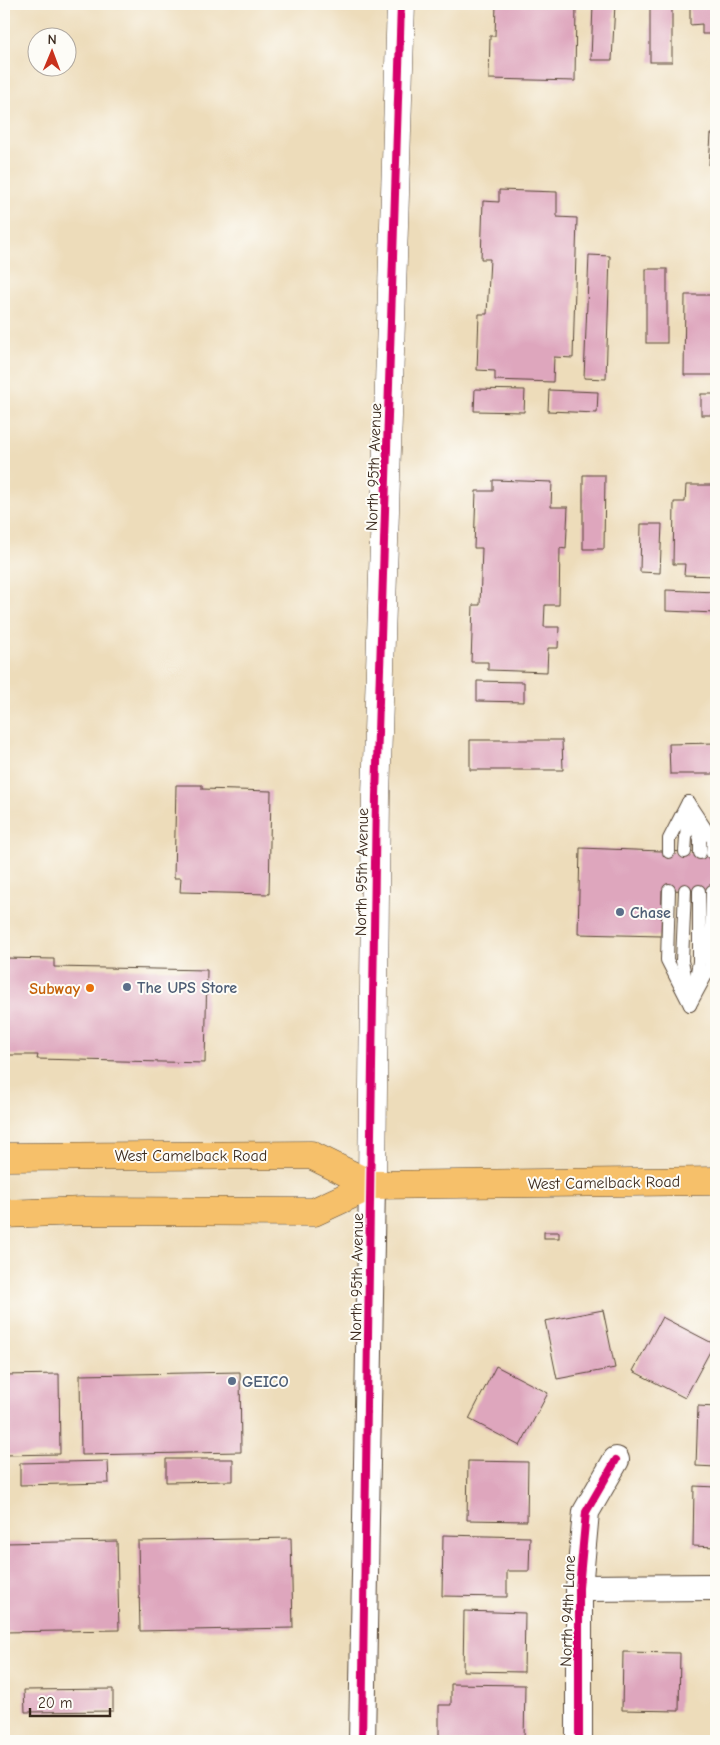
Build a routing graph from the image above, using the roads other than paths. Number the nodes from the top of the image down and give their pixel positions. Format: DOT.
graph roads {
  1 [pos="401,4"];
  2 [pos="688,802"];
  3 [pos="669,852"];
  4 [pos="685,852"];
  5 [pos="706,853"];
  6 [pos="669,890"];
  7 [pos="685,890"];
  8 [pos="706,891"];
  9 [pos="690,1005"];
  10 [pos="4,1157"];
  11 [pos="716,1180"];
  12 [pos="372,1185"];
  13 [pos="4,1214"];
  14 [pos="616,1460"];
  15 [pos="716,1587"];
  16 [pos="579,1588"];
  17 [pos="362,1741"];
  18 [pos="579,1741"];
  1 -- 12 [label="street, North 95th Avenue"];
  2 -- 3 [label="lane"];
  2 -- 4 [label="lane"];
  2 -- 5 [label="lane"];
  6 -- 9 [label="lane"];
  7 -- 9 [label="lane"];
  8 -- 9 [label="lane"];
  10 -- 12 [label="main road, West Camelback Road"];
  11 -- 12 [label="main road, West Camelback Road"];
  12 -- 13 [label="main road, West Camelback Road"];
  12 -- 17 [label="street, North 95th Avenue"];
  14 -- 16 [label="street, North 94th Lane"];
  15 -- 16 [label="street"];
  16 -- 18 [label="street, North 94th Lane"];
}
